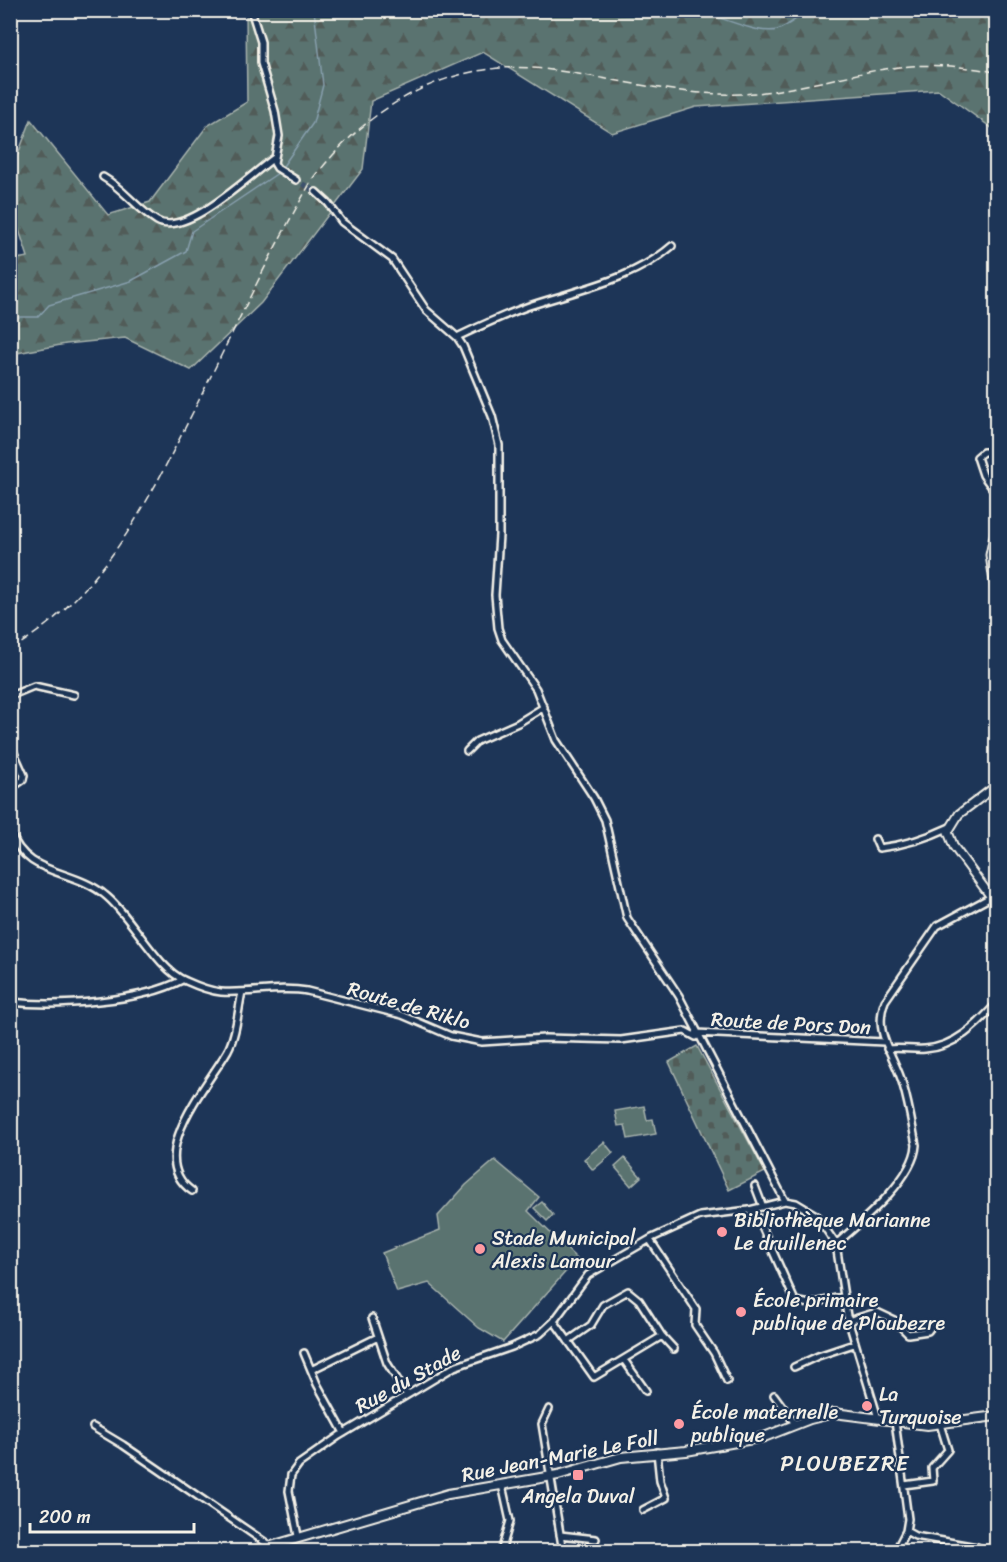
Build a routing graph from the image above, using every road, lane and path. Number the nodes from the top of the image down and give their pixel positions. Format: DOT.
graph roads {
  1 [pos="251,10"];
  2 [pos="274,160"];
  3 [pos="103,177"];
  4 [pos="296,180"];
  5 [pos="316,192"];
  6 [pos="672,246"];
  7 [pos="457,337"];
  8 [pos="996,452"];
  9 [pos="996,493"];
  10 [pos="996,527"];
  11 [pos="993,554"];
  12 [pos="996,595"];
  13 [pos="75,695"];
  14 [pos="10,696"];
  15 [pos="544,707"];
  16 [pos="10,744"];
  17 [pos="467,751"];
  18 [pos="996,786"];
  19 [pos="10,789"];
  20 [pos="950,827"];
  21 [pos="10,831"];
  22 [pos="875,838"];
  23 [pos="994,896"];
  24 [pos="182,980"];
  25 [pos="242,992"];
  26 [pos="10,1002"];
  27 [pos="996,1004"];
  28 [pos="696,1033"];
  29 [pos="700,1040"];
  30 [pos="884,1042"];
  31 [pos="887,1049"];
  32 [pos="755,1186"];
  33 [pos="192,1191"];
  34 [pos="786,1201"];
  35 [pos="763,1207"];
  36 [pos="754,1209"];
  37 [pos="650,1240"];
  38 [pos="836,1244"];
  39 [pos="843,1296"];
  40 [pos="372,1318"];
  41 [pos="554,1321"];
  42 [pos="848,1322"];
  43 [pos="931,1327"];
  44 [pos="663,1336"];
  45 [pos="378,1337"];
  46 [pos="568,1341"];
  47 [pos="854,1344"];
  48 [pos="674,1349"];
  49 [pos="304,1353"];
  50 [pos="624,1360"];
  51 [pos="794,1367"];
  52 [pos="311,1370"];
  53 [pos="727,1381"];
  54 [pos="646,1391"];
  55 [pos="407,1395"];
  56 [pos="774,1395"];
  57 [pos="549,1409"];
  58 [pos="996,1416"];
  59 [pos="878,1418"];
  60 [pos="895,1421"];
  61 [pos="940,1424"];
  62 [pos="796,1426"];
  63 [pos="93,1427"];
  64 [pos="344,1433"];
  65 [pos="657,1452"];
  66 [pos="549,1476"];
  67 [pos="502,1485"];
  68 [pos="904,1485"];
  69 [pos="643,1510"];
  70 [pos="906,1531"];
  71 [pos="560,1535"];
  72 [pos="297,1536"];
  73 [pos="596,1539"];
  74 [pos="274,1546"];
  75 [pos="251,1551"];
  76 [pos="501,1551"];
  77 [pos="562,1551"];
  78 [pos="895,1551"];
  79 [pos="988,1551"];
  1 -- 2 [label="street"];
  2 -- 3 [label="street"];
  2 -- 4 [label="street"];
  5 -- 7 [label="street"];
  6 -- 7 [label="street"];
  7 -- 15 [label="street"];
  8 -- 9 [label="street"];
  10 -- 11 [label="street"];
  11 -- 12 [label="street"];
  13 -- 14 [label="street"];
  15 -- 17 [label="street"];
  15 -- 28 [label="street"];
  16 -- 19 [label="street"];
  18 -- 20 [label="street"];
  20 -- 22 [label="street"];
  20 -- 23 [label="street"];
  21 -- 24 [label="street"];
  23 -- 30 [label="street"];
  24 -- 25 [label="street, Route de Riklo"];
  24 -- 26 [label="street"];
  25 -- 29 [label="street, Route de Riklo"];
  25 -- 33 [label="street"];
  27 -- 31 [label="street, Route de Pors Don"];
  28 -- 29 [label="street"];
  28 -- 30 [label="street, Route de Pors Don"];
  29 -- 34 [label="street"];
  30 -- 31 [label="street"];
  31 -- 38 [label="street"];
  32 -- 35 [label="street"];
  34 -- 35 [label="street, Rue du Stade"];
  34 -- 38 [label="street"];
  35 -- 36 [label="street, Rue du Stade"];
  36 -- 37 [label="street, Rue du Stade"];
  36 -- 39 [label="street"];
  37 -- 41 [label="street, Rue du Stade"];
  37 -- 53 [label="street"];
  38 -- 39 [label="street"];
  39 -- 42 [label="street"];
  40 -- 45 [label="street"];
  41 -- 46 [label="street"];
  41 -- 55 [label="street, Rue du Stade"];
  42 -- 43 [label="street"];
  42 -- 47 [label="street"];
  44 -- 46 [label="street"];
  44 -- 48 [label="street"];
  44 -- 50 [label="street"];
  45 -- 52 [label="street"];
  45 -- 55 [label="street"];
  46 -- 50 [label="street"];
  47 -- 51 [label="street"];
  47 -- 59 [label="street"];
  49 -- 52 [label="street"];
  50 -- 54 [label="street"];
  52 -- 64 [label="street"];
  55 -- 64 [label="street, Rue du Stade"];
  56 -- 62 [label="street"];
  57 -- 66 [label="street"];
  58 -- 61 [label="main road, Rue Jean-Marie Le Foll"];
  59 -- 60 [label="main road, Rue Jean-Marie Le Foll"];
  59 -- 62 [label="main road, Rue Jean-Marie Le Foll"];
  60 -- 61 [label="main road, Rue Jean-Marie Le Foll"];
  60 -- 68 [label="street"];
  61 -- 68 [label="street"];
  62 -- 65 [label="main road, Rue Jean-Marie Le Foll"];
  63 -- 74 [label="street"];
  64 -- 72 [label="street, Rue du Stade"];
  65 -- 66 [label="main road, Rue Jean-Marie Le Foll"];
  65 -- 69 [label="street"];
  66 -- 67 [label="main road, Rue Jean-Marie Le Foll"];
  66 -- 71 [label="street"];
  67 -- 72 [label="main road, Rue Jean-Marie Le Foll"];
  67 -- 76 [label="street"];
  68 -- 70 [label="street"];
  70 -- 78 [label="street"];
  70 -- 79 [label="street"];
  71 -- 73 [label="street"];
  71 -- 77 [label="street"];
  72 -- 74 [label="main road, Rue Jean-Marie Le Foll"];
  74 -- 75 [label="main road, Rue Jean-Marie Le Foll"];
}
